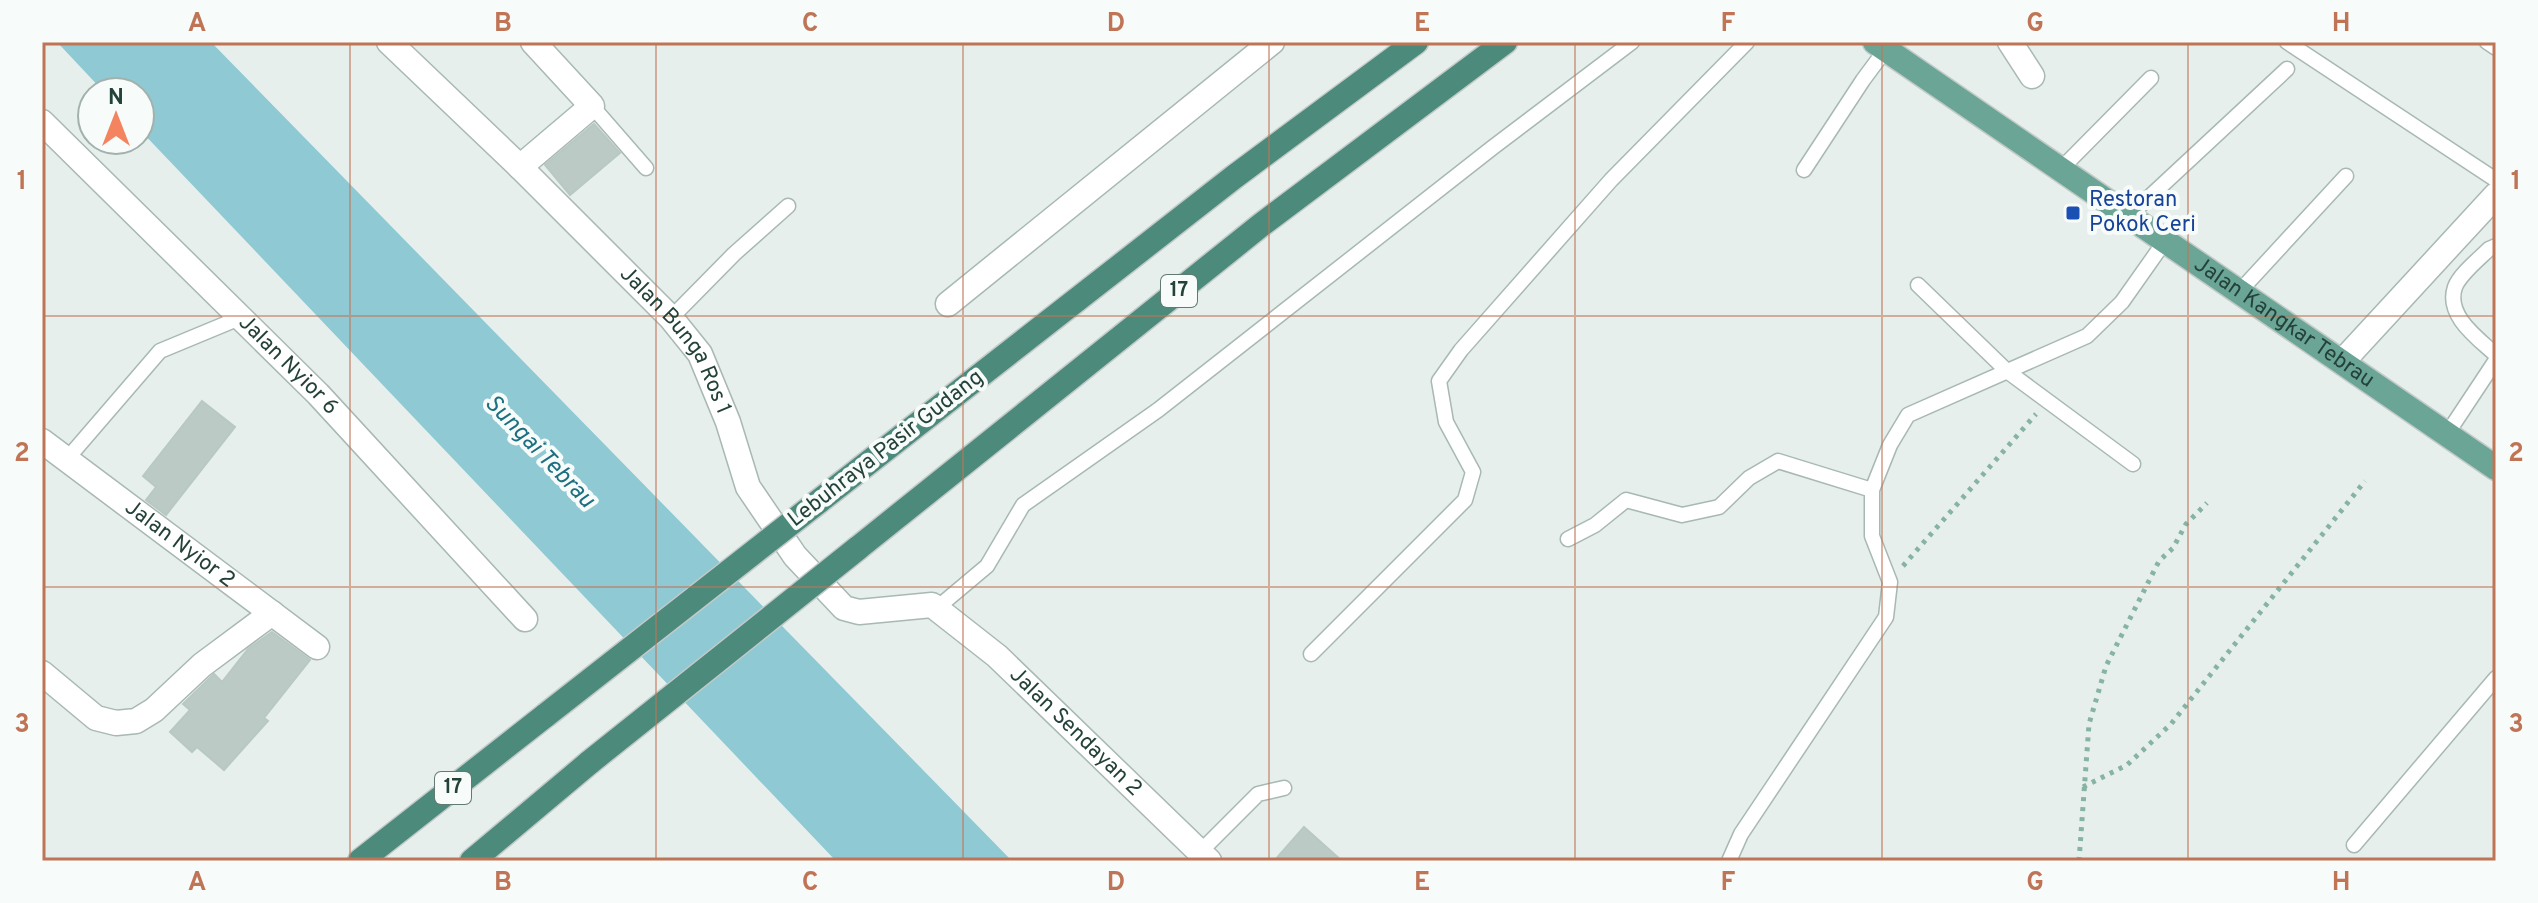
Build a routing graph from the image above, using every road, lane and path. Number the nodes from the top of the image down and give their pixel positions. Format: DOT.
graph roads {
  1 [pos="389,42"];
  2 [pos="533,42"];
  3 [pos="1272,42"];
  4 [pos="1416,42"];
  5 [pos="1505,42"];
  6 [pos="1632,42"];
  7 [pos="1747,42"];
  8 [pos="2010,42"];
  9 [pos="2287,42"];
  10 [pos="2487,42"];
  11 [pos="1881,46"];
  12 [pos="2496,48"];
  13 [pos="2287,69"];
  14 [pos="2032,76"];
  15 [pos="2151,78"];
  16 [pos="592,106"];
  17 [pos="42,122"];
  18 [pos="520,167"];
  19 [pos="646,168"];
  20 [pos="2061,169"];
  21 [pos="1804,170"];
  22 [pos="2346,176"];
  23 [pos="2496,180"];
  24 [pos="2496,195"];
  25 [pos="788,206"];
  26 [pos="2129,216"];
  27 [pos="2467,229"];
  28 [pos="2165,241"];
  29 [pos="2492,248"];
  30 [pos="1918,285"];
  31 [pos="2239,292"];
  32 [pos="948,304"];
  33 [pos="242,317"];
  34 [pos="671,318"];
  35 [pos="2496,358"];
  36 [pos="2342,362"];
  37 [pos="2007,371"];
  38 [pos="2048,401"];
  39 [pos="2447,434"];
  40 [pos="42,441"];
  41 [pos="67,459"];
  42 [pos="2133,464"];
  43 [pos="2496,468"];
  44 [pos="2365,481"];
  45 [pos="1872,490"];
  46 [pos="2207,503"];
  47 [pos="1568,539"];
  48 [pos="1890,582"];
  49 [pos="937,608"];
  50 [pos="272,613"];
  51 [pos="525,619"];
  52 [pos="317,647"];
  53 [pos="1311,654"];
  54 [pos="42,673"];
  55 [pos="2496,678"];
  56 [pos="2083,787"];
  57 [pos="1284,788"];
  58 [pos="2354,845"];
  59 [pos="1205,857"];
  60 [pos="360,861"];
  61 [pos="472,861"];
  62 [pos="1729,861"];
  63 [pos="2079,861"];
  1 -- 18 [label="street, Jalan Bunga Ros 1"];
  2 -- 16 [label="street"];
  3 -- 32 [label="street"];
  4 -- 60 [label="highway, Lebuhraya Pasir Gudang / 17, bridge"];
  5 -- 61 [label="highway, 17, bridge"];
  6 -- 49 [label="lane"];
  7 -- 53 [label="lane"];
  8 -- 14 [label="street"];
  9 -- 23 [label="lane"];
  10 -- 12 [label="lane"];
  11 -- 20 [label="main road, Jalan Kangkar Tebrau"];
  11 -- 21 [label="lane"];
  13 -- 26 [label="lane"];
  15 -- 20 [label="lane"];
  16 -- 18 [label="street"];
  16 -- 19 [label="lane"];
  17 -- 33 [label="street, Jalan Nyior 6"];
  18 -- 34 [label="street, Jalan Bunga Ros 1"];
  20 -- 26 [label="main road, Jalan Kangkar Tebrau"];
  22 -- 31 [label="lane"];
  24 -- 27 [label="street"];
  25 -- 34 [label="lane"];
  26 -- 28 [label="main road, Jalan Kangkar Tebrau"];
  27 -- 29 [label="lane"];
  27 -- 36 [label="street"];
  28 -- 31 [label="main road, Jalan Kangkar Tebrau"];
  28 -- 37 [label="lane"];
  29 -- 35 [label="lane"];
  30 -- 37 [label="lane"];
  31 -- 36 [label="main road, Jalan Kangkar Tebrau"];
  33 -- 41 [label="lane"];
  33 -- 51 [label="street, Jalan Nyior 6"];
  34 -- 49 [label="street, Jalan Bunga Ros 1"];
  35 -- 39 [label="lane"];
  36 -- 39 [label="main road, Jalan Kangkar Tebrau"];
  37 -- 38 [label="lane"];
  37 -- 45 [label="lane"];
  38 -- 42 [label="lane"];
  38 -- 48 [label="path"];
  39 -- 43 [label="main road, Jalan Kangkar Tebrau"];
  40 -- 41 [label="street, Jalan Nyior 2"];
  41 -- 50 [label="street, Jalan Nyior 2"];
  44 -- 56 [label="path"];
  45 -- 47 [label="lane"];
  45 -- 48 [label="lane"];
  46 -- 56 [label="path"];
  48 -- 62 [label="lane"];
  49 -- 59 [label="street, Jalan Sendayan 2"];
  50 -- 52 [label="street, Jalan Nyior 2"];
  50 -- 54 [label="street"];
  55 -- 58 [label="lane"];
  56 -- 63 [label="path"];
  57 -- 59 [label="lane"];
}
